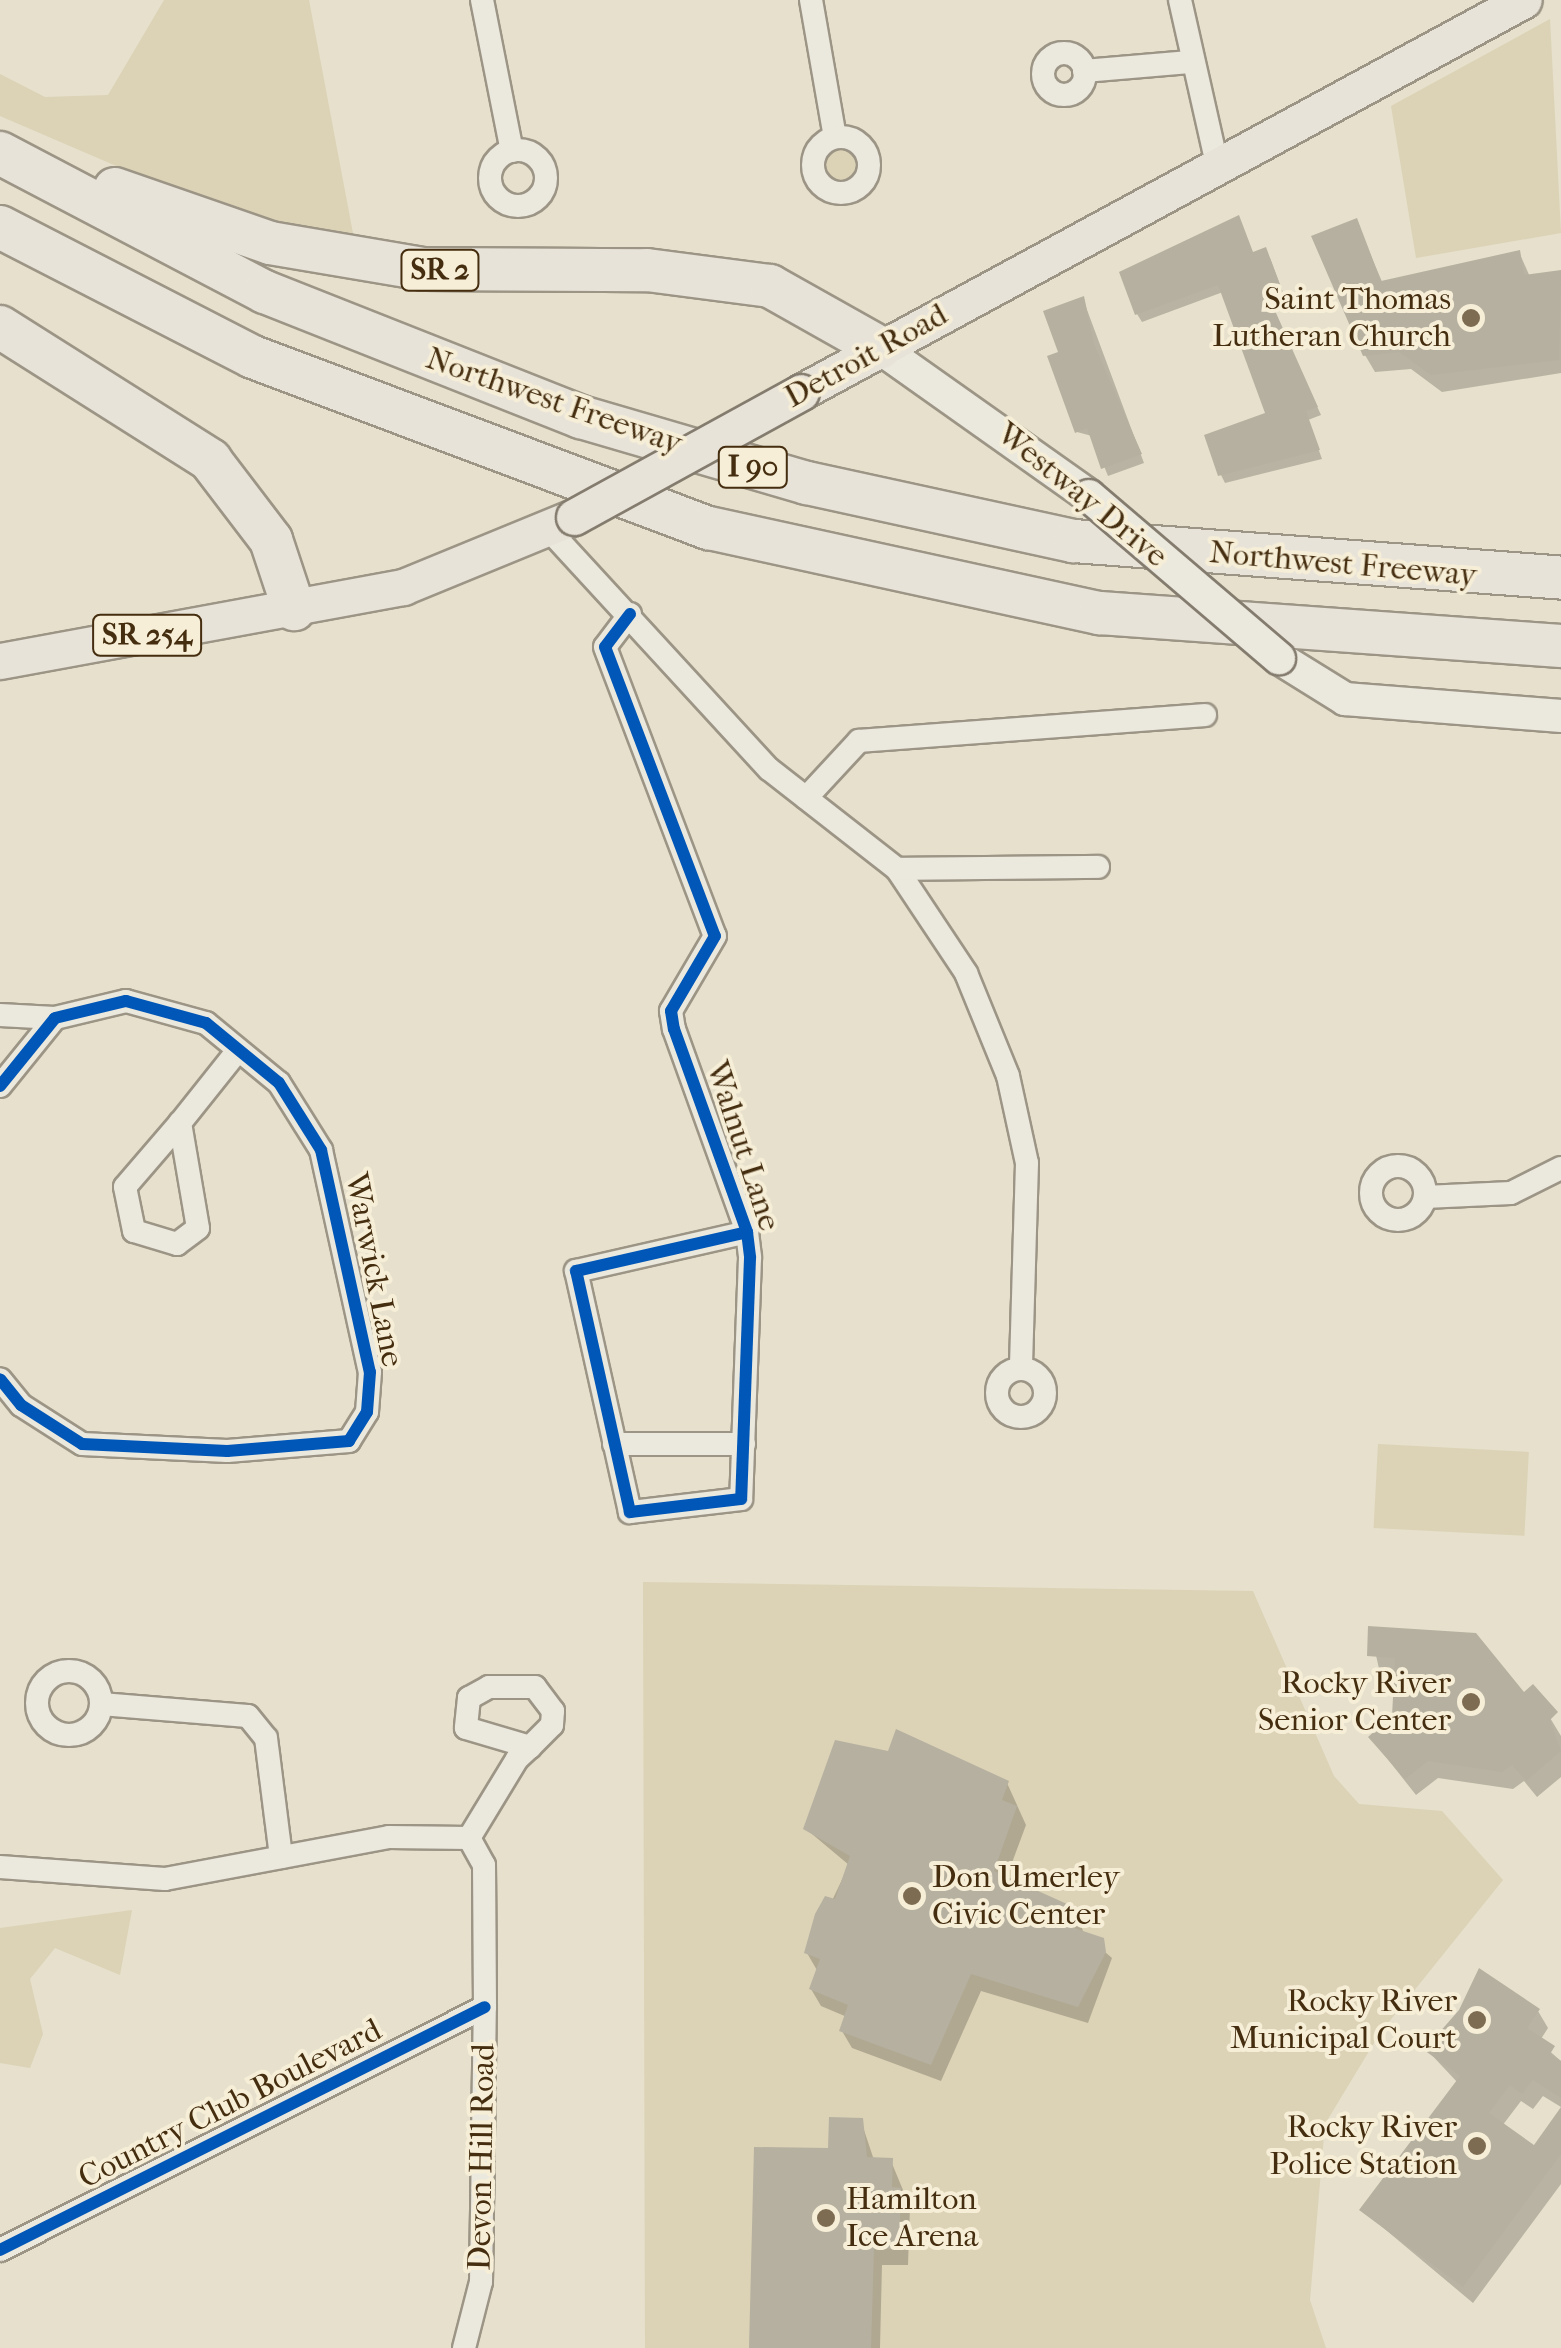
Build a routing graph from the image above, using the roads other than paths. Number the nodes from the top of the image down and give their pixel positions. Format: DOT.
graph roads {
  1 [pos="482,0"];
  2 [pos="811,0"];
  3 [pos="1180,0"];
  4 [pos="1524,0"];
  5 [pos="1190,62"];
  6 [pos="1084,71"];
  7 [pos="835,138"];
  8 [pos="0,151"];
  9 [pos="512,151"];
  10 [pos="1218,164"];
  11 [pos="0,226"];
  12 [pos="0,327"];
  13 [pos="880,348"];
  14 [pos="561,523"];
  15 [pos="1561,578"];
  16 [pos="294,609"];
  17 [pos="630,614"];
  18 [pos="1561,646"];
  19 [pos="0,661"];
  20 [pos="1205,714"];
  21 [pos="1561,716"];
  22 [pos="806,798"];
  23 [pos="1098,868"];
  24 [pos="897,869"];
  25 [pos="0,1014"];
  26 [pos="55,1018"];
  27 [pos="235,1054"];
  28 [pos="0,1086"];
  29 [pos="180,1123"];
  30 [pos="1561,1168"];
  31 [pos="1425,1197"];
  32 [pos="747,1232"];
  33 [pos="1020,1369"];
  34 [pos="0,1378"];
  35 [pos="614,1444"];
  36 [pos="744,1444"];
  37 [pos="102,1704"];
  38 [pos="530,1747"];
  39 [pos="469,1838"];
  40 [pos="282,1856"];
  41 [pos="0,1867"];
  42 [pos="485,2007"];
  43 [pos="0,2250"];
  44 [pos="464,2348"];
  1 -- 9 [label="street"];
  2 -- 7 [label="street"];
  3 -- 5 [label="street"];
  4 -- 10 [label="main road, Detroit Road"];
  5 -- 6 [label="street"];
  5 -- 10 [label="street"];
  8 -- 13 [label="highway, SR 2"];
  8 -- 15 [label="highway, Northwest Freeway / I 90"];
  10 -- 13 [label="main road, Detroit Road"];
  11 -- 18 [label="highway, Northwest Freeway / I 90"];
  12 -- 16 [label="highway"];
  13 -- 14 [label="main road, Detroit Road, bridge"];
  13 -- 21 [label="main road, Westway Drive, bridge"];
  14 -- 16 [label="main road, Detroit Road"];
  14 -- 17 [label="street"];
  16 -- 19 [label="main road, Detroit Road / SR 254"];
  17 -- 22 [label="street"];
  17 -- 32 [label="street, Walnut Lane"];
  20 -- 22 [label="street"];
  22 -- 24 [label="street"];
  23 -- 24 [label="street"];
  24 -- 33 [label="street"];
  25 -- 26 [label="street, Warwick Lane"];
  26 -- 27 [label="street, Warwick Lane"];
  26 -- 28 [label="street"];
  27 -- 29 [label="street"];
  27 -- 34 [label="street, Warwick Lane"];
  29 -- 29 [label="street"];
  30 -- 31 [label="street"];
  32 -- 35 [label="street, Walnut Lane"];
  32 -- 36 [label="street, Walnut Lane"];
  35 -- 36 [label="street"];
  35 -- 36 [label="street, Walnut Lane"];
  37 -- 40 [label="street"];
  38 -- 39 [label="street"];
  39 -- 40 [label="street"];
  39 -- 42 [label="street, Devon Hill Road"];
  40 -- 41 [label="street"];
  42 -- 43 [label="street, Country Club Boulevard"];
  42 -- 44 [label="street, Devon Hill Road"];
}
